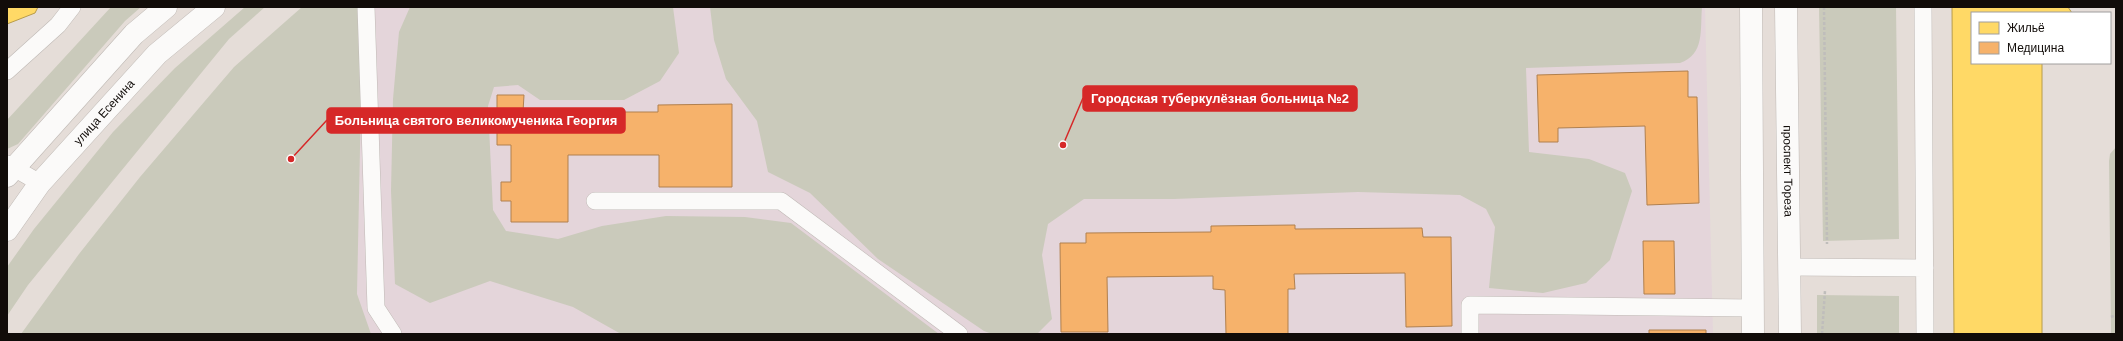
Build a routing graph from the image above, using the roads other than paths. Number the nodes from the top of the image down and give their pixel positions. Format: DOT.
graph roads {
  1 [pos="72,7"];
  2 [pos="166,7"];
  3 [pos="214,7"];
  4 [pos="366,7"];
  5 [pos="1750,7"];
  6 [pos="1786,7"];
  7 [pos="1923,7"];
  8 [pos="7,71"];
  9 [pos="9,169"];
  10 [pos="40,183"];
  11 [pos="596,202"];
  12 [pos="7,230"];
  13 [pos="1789,267"];
  14 [pos="1925,268"];
  15 [pos="1753,308"];
  16 [pos="394,334"];
  17 [pos="959,334"];
  18 [pos="1470,334"];
  19 [pos="1753,334"];
  20 [pos="1790,334"];
  21 [pos="1925,334"];
  1 -- 8 [label="lane"];
  2 -- 9 [label="main road"];
  3 -- 10 [label="main road, улица Есенина"];
  4 -- 16 [label="lane"];
  5 -- 15 [label="main road"];
  6 -- 13 [label="main road, проспект Тореза"];
  7 -- 14 [label="lane"];
  9 -- 10 [label="lane"];
  10 -- 12 [label="main road, улица Есенина"];
  11 -- 17 [label="lane"];
  13 -- 14 [label="lane"];
  13 -- 20 [label="main road, проспект Тореза"];
  14 -- 21 [label="lane"];
  15 -- 18 [label="lane"];
  15 -- 19 [label="main road"];
}
